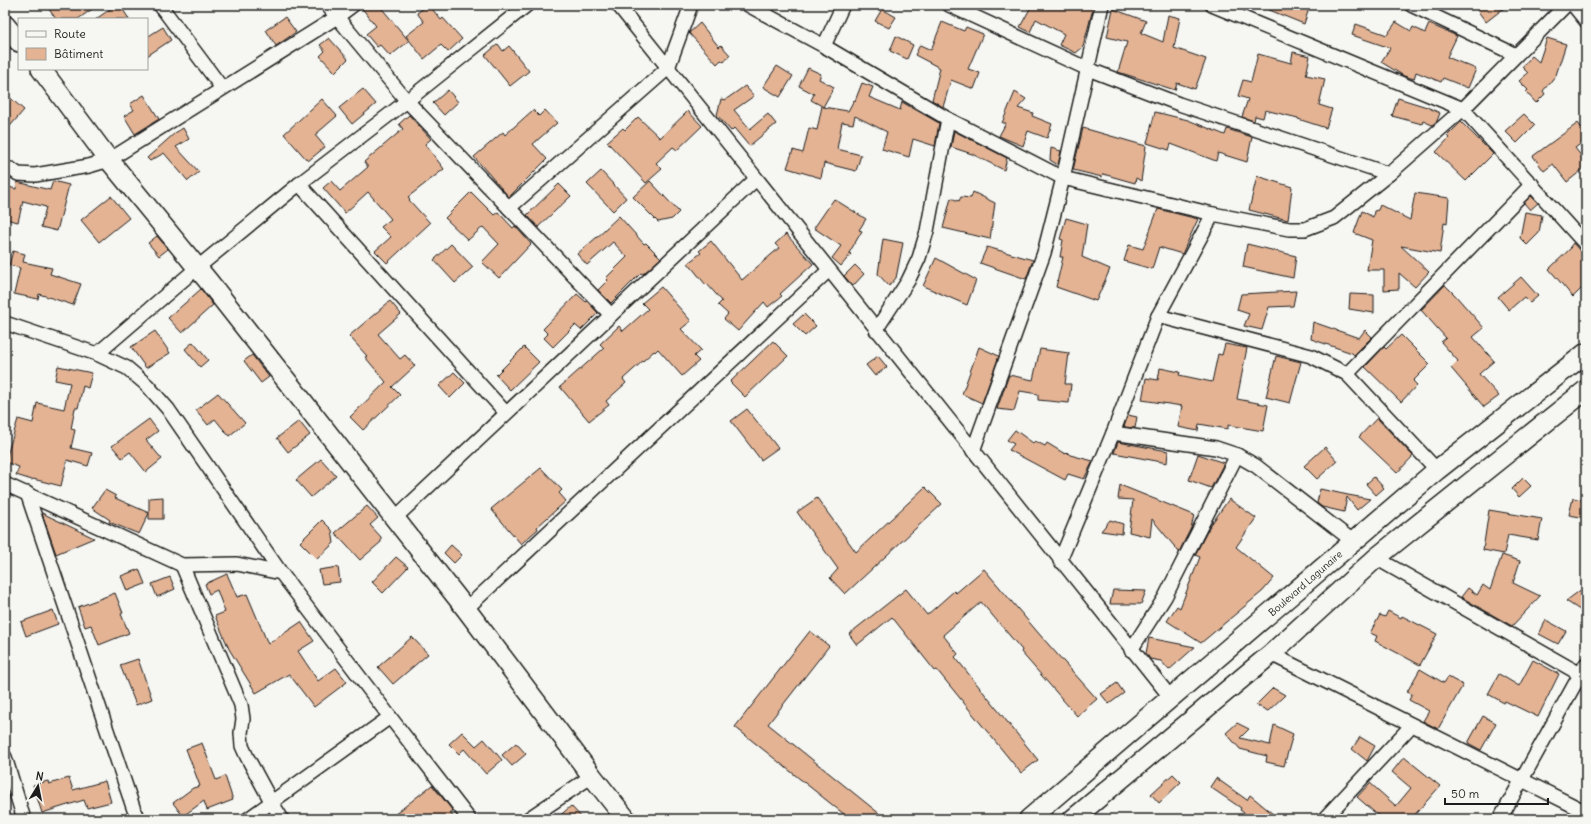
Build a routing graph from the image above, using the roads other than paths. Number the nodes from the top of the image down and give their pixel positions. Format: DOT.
graph roads {
  1 [pos="160,5"];
  2 [pos="327,5"];
  3 [pos="353,5"];
  4 [pos="527,5"];
  5 [pos="618,5"];
  6 [pos="691,5"];
  7 [pos="748,5"];
  8 [pos="843,5"];
  9 [pos="948,5"];
  10 [pos="1102,5"];
  11 [pos="1212,5"];
  12 [pos="1412,5"];
  13 [pos="1566,5"];
  14 [pos="1573,5"];
  15 [pos="337,17"];
  16 [pos="1586,21"];
  17 [pos="5,25"];
  18 [pos="18,41"];
  19 [pos="824,46"];
  20 [pos="1516,55"];
  21 [pos="668,68"];
  22 [pos="1088,69"];
  23 [pos="42,70"];
  24 [pos="222,88"];
  25 [pos="407,101"];
  26 [pos="1463,110"];
  27 [pos="948,119"];
  28 [pos="109,160"];
  29 [pos="11,169"];
  30 [pos="1389,174"];
  31 [pos="1063,178"];
  32 [pos="756,179"];
  33 [pos="299,184"];
  34 [pos="1532,184"];
  35 [pos="509,208"];
  36 [pos="1213,214"];
  37 [pos="1586,245"];
  38 [pos="197,268"];
  39 [pos="829,270"];
  40 [pos="611,315"];
  41 [pos="1158,316"];
  42 [pos="5,323"];
  43 [pos="876,330"];
  44 [pos="1586,353"];
  45 [pos="97,354"];
  46 [pos="1347,374"];
  47 [pos="1586,390"];
  48 [pos="506,413"];
  49 [pos="1113,433"];
  50 [pos="973,451"];
  51 [pos="1237,455"];
  52 [pos="1437,470"];
  53 [pos="5,484"];
  54 [pos="27,493"];
  55 [pos="395,518"];
  56 [pos="1354,542"];
  57 [pos="1376,558"];
  58 [pos="1060,560"];
  59 [pos="182,565"];
  60 [pos="280,573"];
  61 [pos="466,609"];
  62 [pos="1131,650"];
  63 [pos="1271,654"];
  64 [pos="1583,669"];
  65 [pos="1171,698"];
  66 [pos="390,717"];
  67 [pos="1412,725"];
  68 [pos="5,757"];
  69 [pos="592,776"];
  70 [pos="1522,780"];
  71 [pos="272,803"];
  72 [pos="1586,812"];
  73 [pos="24,819"];
  74 [pos="138,819"];
  75 [pos="248,819"];
  76 [pos="282,819"];
  77 [pos="470,819"];
  78 [pos="528,819"];
  79 [pos="626,819"];
  80 [pos="1030,819"];
  81 [pos="1073,819"];
  82 [pos="1324,819"];
  83 [pos="1500,819"];
  1 -- 24 [label="street"];
  2 -- 15 [label="street"];
  3 -- 15 [label="street"];
  4 -- 25 [label="street"];
  5 -- 21 [label="street"];
  6 -- 21 [label="street"];
  7 -- 19 [label="street"];
  8 -- 19 [label="street"];
  9 -- 22 [label="street"];
  10 -- 22 [label="street"];
  11 -- 26 [label="street"];
  12 -- 20 [label="street"];
  13 -- 20 [label="street"];
  14 -- 16 [label="street"];
  15 -- 24 [label="street"];
  15 -- 25 [label="street"];
  17 -- 18 [label="main road"];
  19 -- 27 [label="street"];
  20 -- 26 [label="street"];
  21 -- 32 [label="street"];
  21 -- 35 [label="street"];
  22 -- 30 [label="street"];
  22 -- 31 [label="street"];
  23 -- 28 [label="main road"];
  24 -- 28 [label="street"];
  25 -- 33 [label="street"];
  25 -- 35 [label="street"];
  26 -- 30 [label="street"];
  26 -- 34 [label="street"];
  27 -- 31 [label="street"];
  27 -- 43 [label="street"];
  28 -- 29 [label="street"];
  28 -- 38 [label="main road"];
  30 -- 36 [label="street"];
  31 -- 36 [label="street"];
  31 -- 50 [label="street"];
  32 -- 39 [label="street"];
  32 -- 40 [label="street"];
  33 -- 38 [label="street"];
  33 -- 48 [label="street"];
  34 -- 37 [label="street"];
  34 -- 46 [label="street"];
  35 -- 40 [label="street"];
  36 -- 41 [label="street"];
  38 -- 45 [label="street"];
  38 -- 55 [label="main road"];
  39 -- 43 [label="street"];
  39 -- 61 [label="street"];
  40 -- 48 [label="street"];
  41 -- 46 [label="street"];
  41 -- 49 [label="street"];
  42 -- 45 [label="street"];
  43 -- 50 [label="street"];
  44 -- 52 [label="main road, Boulevard Lagunaire"];
  45 -- 60 [label="street"];
  46 -- 52 [label="street"];
  47 -- 57 [label="main road"];
  48 -- 55 [label="street"];
  49 -- 51 [label="street"];
  49 -- 58 [label="street"];
  50 -- 58 [label="street"];
  51 -- 56 [label="street"];
  51 -- 62 [label="street"];
  52 -- 56 [label="main road, Boulevard Lagunaire"];
  53 -- 54 [label="street"];
  54 -- 59 [label="street"];
  54 -- 74 [label="street"];
  55 -- 61 [label="main road"];
  56 -- 65 [label="main road, Boulevard Lagunaire"];
  57 -- 63 [label="main road"];
  57 -- 64 [label="street"];
  58 -- 62 [label="street"];
  59 -- 60 [label="street"];
  59 -- 71 [label="street"];
  60 -- 66 [label="street"];
  61 -- 69 [label="main road"];
  62 -- 65 [label="street"];
  63 -- 67 [label="street"];
  63 -- 81 [label="main road"];
  64 -- 70 [label="street"];
  65 -- 80 [label="main road, Boulevard Lagunaire"];
  66 -- 71 [label="street"];
  66 -- 77 [label="street"];
  67 -- 70 [label="street"];
  67 -- 82 [label="street"];
  68 -- 73 [label="street"];
  69 -- 78 [label="street"];
  69 -- 79 [label="main road"];
  70 -- 72 [label="street"];
  70 -- 83 [label="street"];
  71 -- 75 [label="street"];
  71 -- 76 [label="street"];
}
